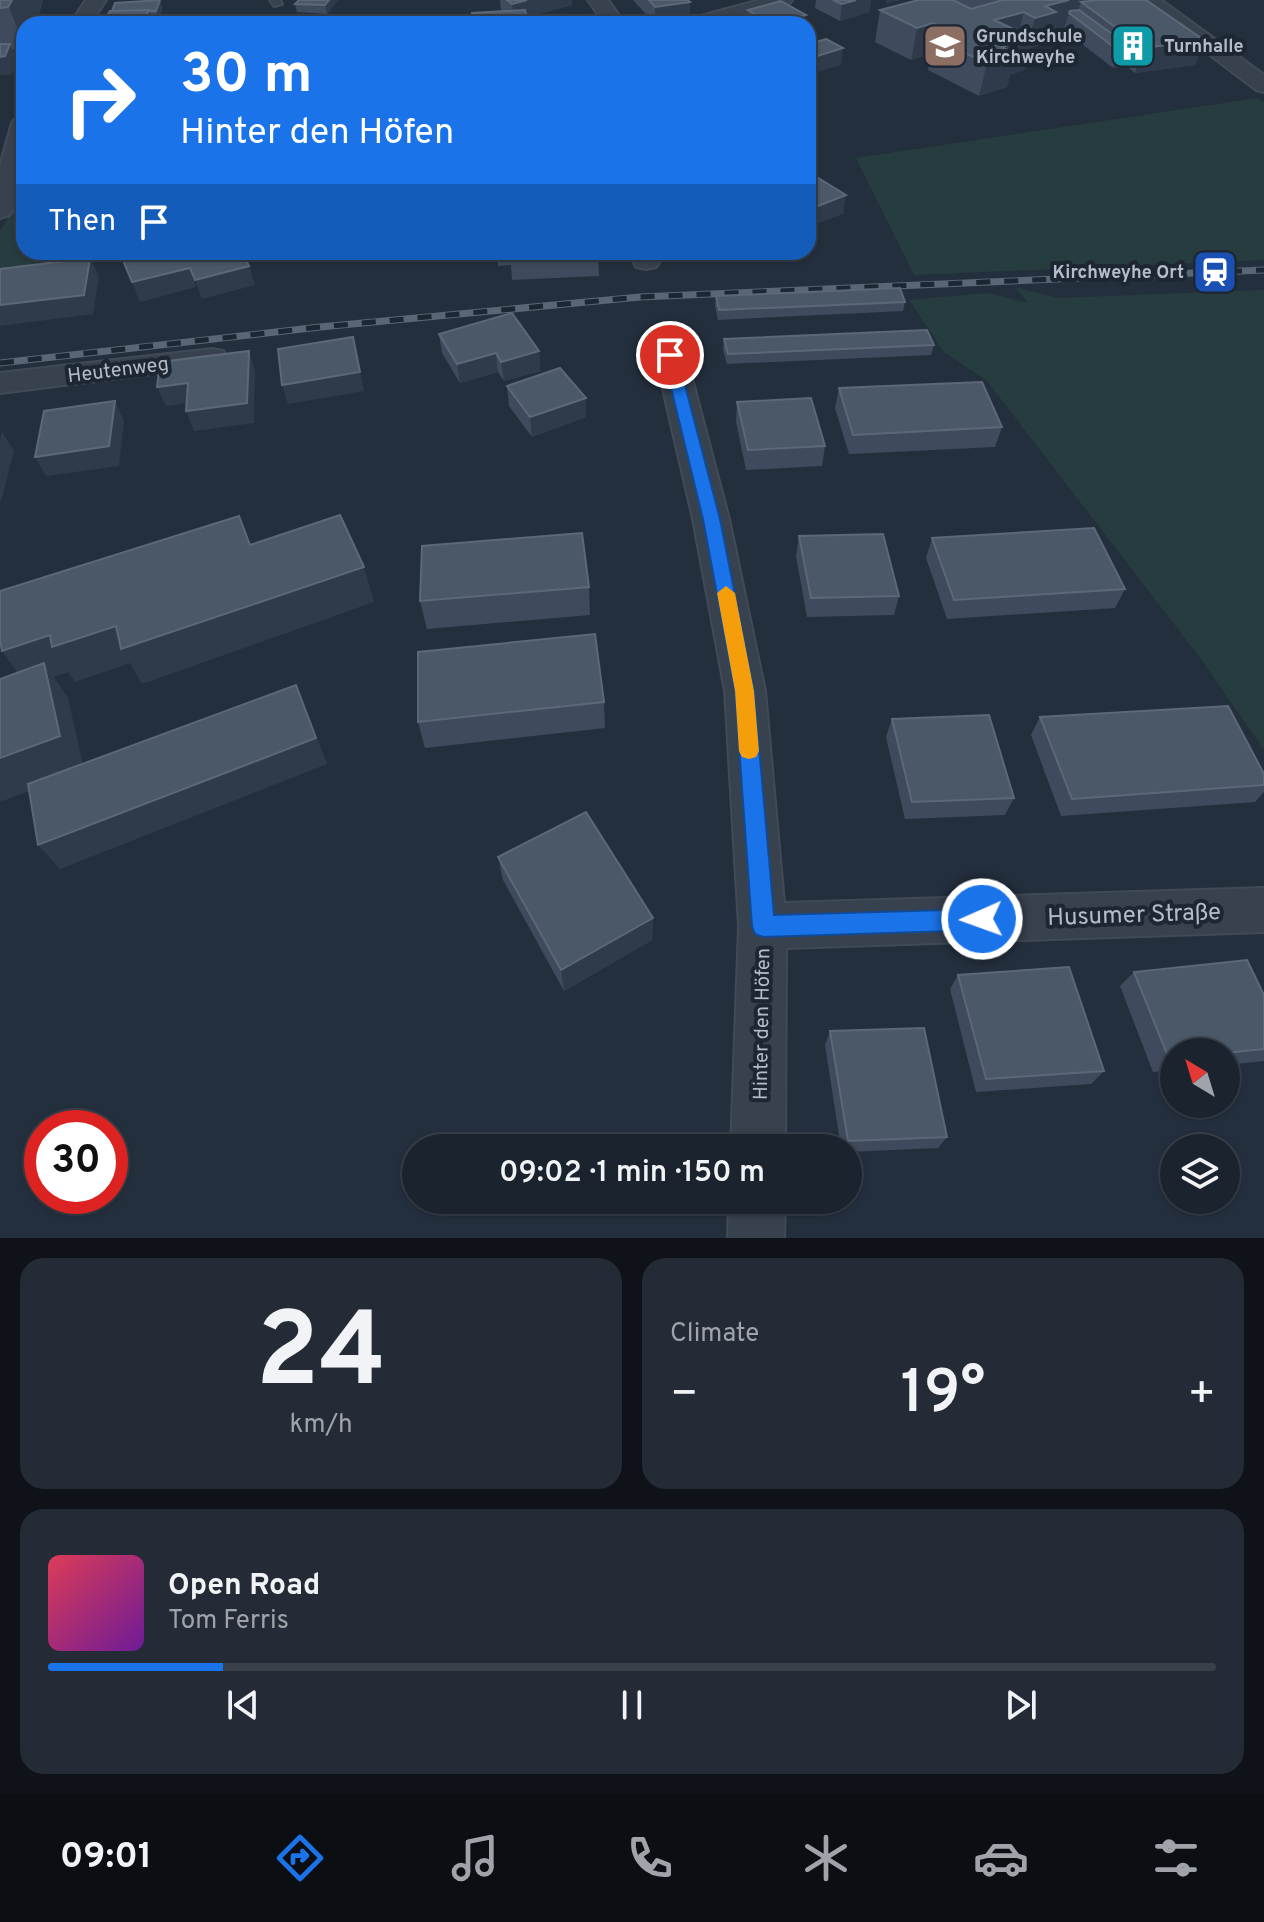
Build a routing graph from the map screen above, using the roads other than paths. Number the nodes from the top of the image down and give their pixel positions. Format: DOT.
graph roads {
  1 [pos="782,0"];
  2 [pos="1151,0"];
  3 [pos="723,16"];
  4 [pos="1264,85"];
  5 [pos="14,132"];
  6 [pos="0,210"];
  7 [pos="665,333"];
  8 [pos="235,355"];
  9 [pos="0,383"];
  10 [pos="1264,910"];
  11 [pos="763,926"];
  12 [pos="758,1134"];
  13 [pos="757,1214"];
  14 [pos="756,1238"];
  1 -- 3 [label="street"];
  2 -- 4 [label="street"];
  5 -- 6 [label="street"];
  7 -- 11 [label="street, Hinter den Höfen"];
  8 -- 9 [label="street, Heutenweg"];
  10 -- 11 [label="street, Husumer Straße"];
  11 -- 12 [label="street, Hinter den Höfen"];
  13 -- 14 [label="street"];
}
